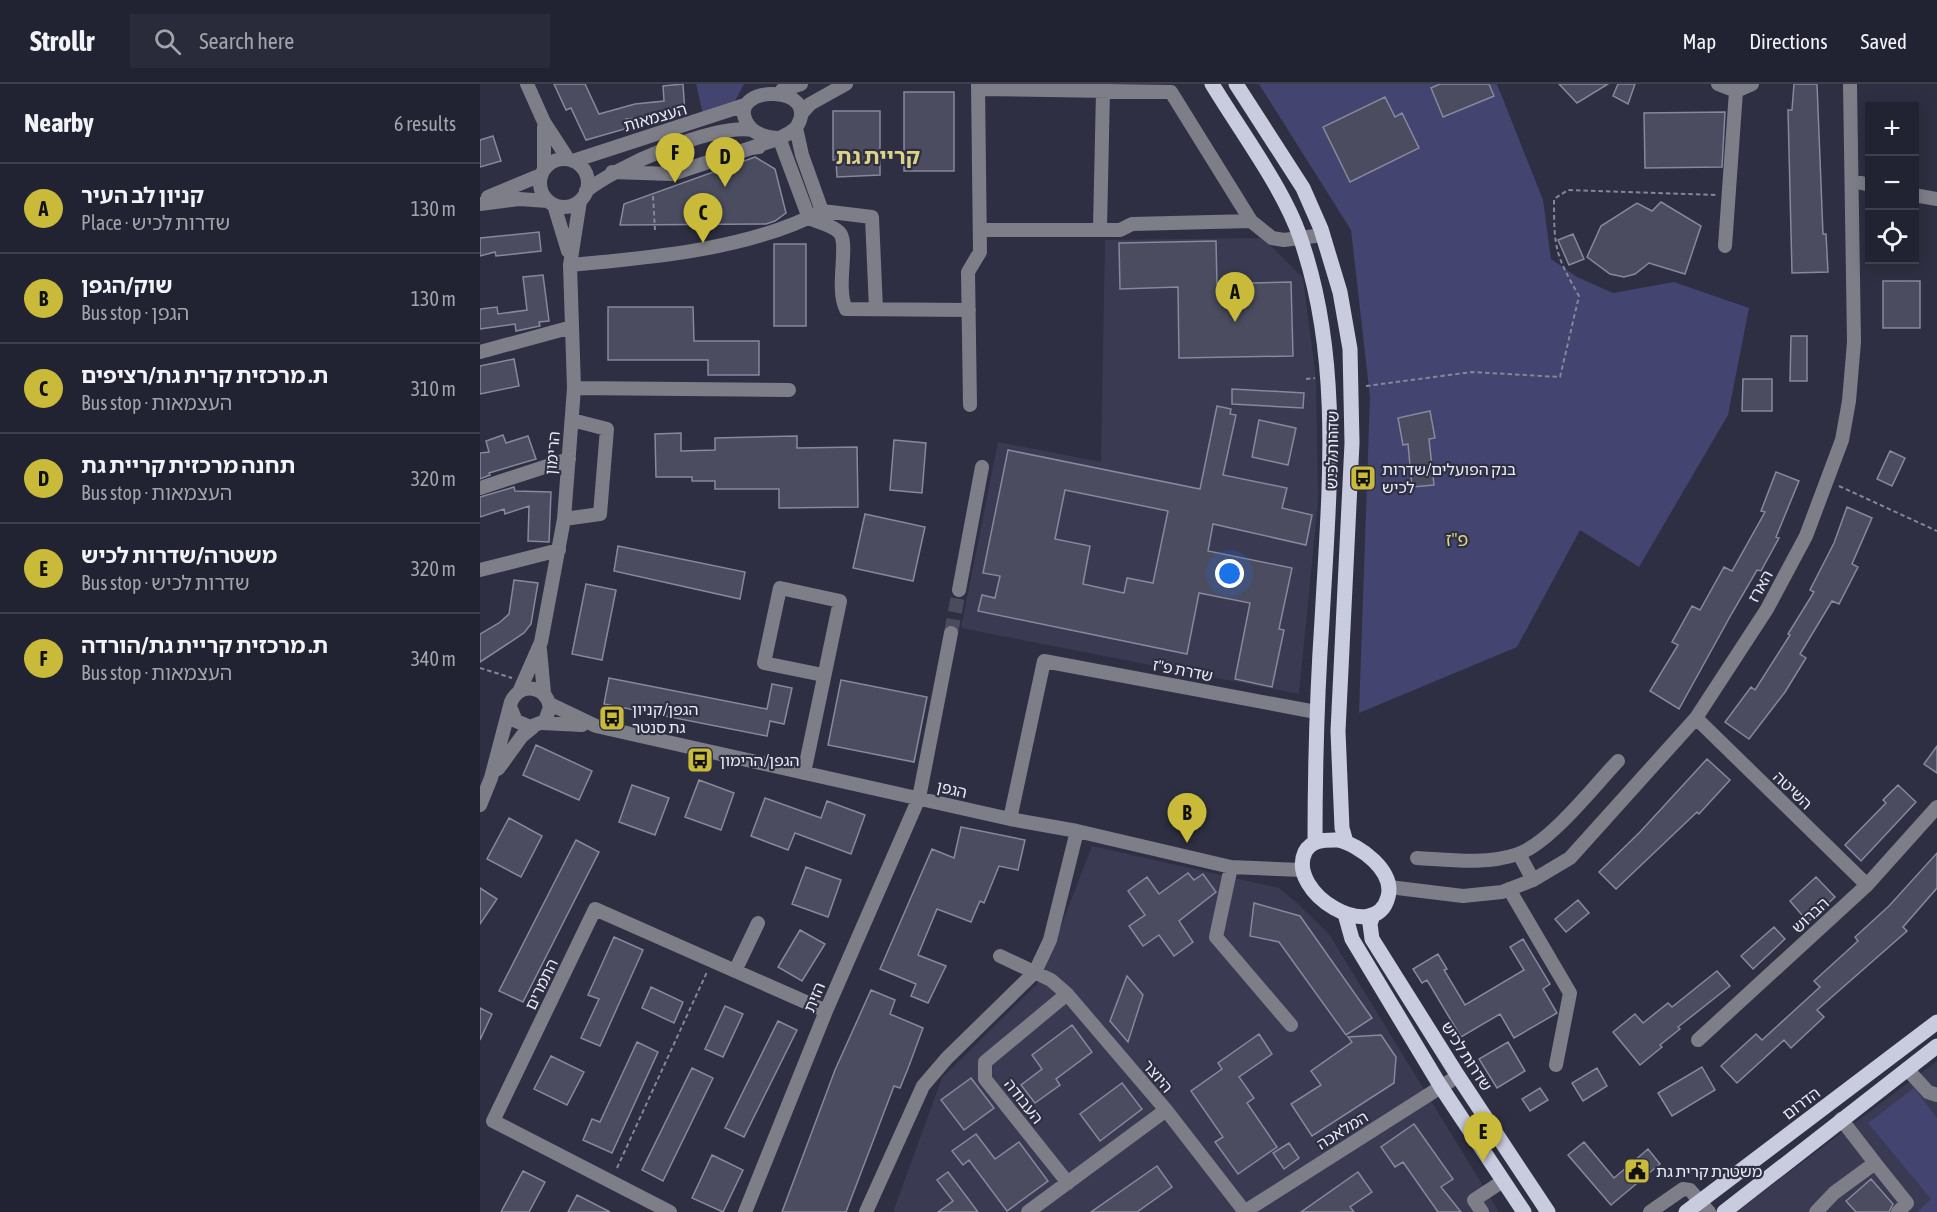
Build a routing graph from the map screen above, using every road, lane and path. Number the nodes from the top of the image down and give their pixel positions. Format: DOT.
graph roads {
  1 [pos="527,84"];
  2 [pos="801,84"];
  3 [pos="846,84"];
  4 [pos="1212,84"];
  5 [pos="1236,84"];
  6 [pos="1718,84"];
  7 [pos="1752,84"];
  8 [pos="1850,84"];
  9 [pos="759,87"];
  10 [pos="978,87"];
  11 [pos="782,90"];
  12 [pos="1103,91"];
  13 [pos="1736,91"];
  14 [pos="745,105"];
  15 [pos="801,114"];
  16 [pos="544,122"];
  17 [pos="796,128"];
  18 [pos="753,130"];
  19 [pos="777,138"];
  20 [pos="751,148"];
  21 [pos="571,160"];
  22 [pos="789,161"];
  23 [pos="543,172"];
  24 [pos="612,172"];
  25 [pos="1852,181"];
  26 [pos="1865,184"];
  27 [pos="1729,195"];
  28 [pos="583,196"];
  29 [pos="653,196"];
  30 [pos="1919,196"];
  31 [pos="1937,200"];
  32 [pos="480,202"];
  33 [pos="551,203"];
  34 [pos="822,211"];
  35 [pos="809,218"];
  36 [pos="1251,221"];
  37 [pos="1100,228"];
  38 [pos="655,230"];
  39 [pos="980,230"];
  40 [pos="1323,235"];
  41 [pos="1301,239"];
  42 [pos="1725,246"];
  43 [pos="570,265"];
  44 [pos="876,309"];
  45 [pos="969,310"];
  46 [pos="572,327"];
  47 [pos="480,352"];
  48 [pos="1366,386"];
  49 [pos="574,388"];
  50 [pos="789,390"];
  51 [pos="970,405"];
  52 [pos="572,420"];
  53 [pos="568,459"];
  54 [pos="982,467"];
  55 [pos="1828,481"];
  56 [pos="480,488"];
  57 [pos="564,519"];
  58 [pos="1937,531"];
  59 [pos="559,550"];
  60 [pos="480,570"];
  61 [pos="959,590"];
  62 [pos="951,633"];
  63 [pos="541,642"];
  64 [pos="480,668"];
  65 [pos="823,675"];
  66 [pos="521,687"];
  67 [pos="547,698"];
  68 [pos="511,709"];
  69 [pos="1316,712"];
  70 [pos="1696,718"];
  71 [pos="538,725"];
  72 [pos="597,726"];
  73 [pos="1618,761"];
  74 [pos="804,773"];
  75 [pos="491,778"];
  76 [pos="919,798"];
  77 [pos="480,806"];
  78 [pos="1937,807"];
  79 [pos="1010,819"];
  80 [pos="1077,831"];
  81 [pos="1316,842"];
  82 [pos="1346,842"];
  83 [pos="1520,854"];
  84 [pos="1417,858"];
  85 [pos="1231,867"];
  86 [pos="1302,870"];
  87 [pos="1533,880"];
  88 [pos="1867,885"];
  89 [pos="1389,887"];
  90 [pos="1509,889"];
  91 [pos="1345,914"];
  92 [pos="1373,915"];
  93 [pos="758,923"];
  94 [pos="1000,956"];
  95 [pos="712,961"];
  96 [pos="735,971"];
  97 [pos="1035,972"];
  98 [pos="1067,994"];
  99 [pos="826,1011"];
  100 [pos="1937,1022"];
  101 [pos="1291,1025"];
  102 [pos="1698,1040"];
  103 [pos="1937,1046"];
  104 [pos="1556,1065"];
  105 [pos="1907,1069"];
  106 [pos="1458,1076"];
  107 [pos="1441,1087"];
  108 [pos="1937,1095"];
  109 [pos="1166,1110"];
  110 [pos="1841,1119"];
  111 [pos="1875,1163"];
  112 [pos="1503,1181"];
  113 [pos="610,1182"];
  114 [pos="1068,1183"];
  115 [pos="1704,1207"];
  116 [pos="1733,1209"];
  117 [pos="670,1212"];
  118 [pos="745,1212"];
  119 [pos="866,1212"];
  120 [pos="1028,1212"];
  121 [pos="1244,1212"];
  122 [pos="1482,1212"];
  123 [pos="1524,1212"];
  124 [pos="1548,1212"];
  125 [pos="1650,1212"];
  126 [pos="1686,1212"];
  127 [pos="1816,1212"];
  128 [pos="1898,1212"];
  1 -- 16 [label="street"];
  2 -- 11 [label="street"];
  3 -- 15 [label="street"];
  4 -- 41 [label="main road, שדרות לכיש"];
  5 -- 40 [label="main road, שדרות לכיש"];
  6 -- 13 [label="street"];
  7 -- 13 [label="street"];
  8 -- 25 [label="street, הארז"];
  9 -- 11 [label="street"];
  9 -- 14 [label="street"];
  10 -- 12 [label="street"];
  10 -- 39 [label="street"];
  11 -- 15 [label="street"];
  12 -- 36 [label="street"];
  12 -- 37 [label="street"];
  13 -- 27 [label="street"];
  14 -- 18 [label="street"];
  14 -- 21 [label="street, העצמאות"];
  15 -- 17 [label="street"];
  16 -- 21 [label="street"];
  16 -- 23 [label="street"];
  17 -- 19 [label="street"];
  17 -- 34 [label="street"];
  18 -- 19 [label="street"];
  18 -- 24 [label="street, העצמאות"];
  19 -- 20 [label="street"];
  19 -- 22 [label="street"];
  20 -- 22 [label="street"];
  20 -- 24 [label="street"];
  21 -- 23 [label="street"];
  21 -- 28 [label="street"];
  22 -- 35 [label="street"];
  23 -- 32 [label="street"];
  23 -- 33 [label="street"];
  24 -- 28 [label="street, העצמאות"];
  25 -- 26 [label="street"];
  25 -- 55 [label="street, הארז"];
  27 -- 42 [label="street"];
  27 -- 48 [label="path"];
  28 -- 33 [label="street"];
  28 -- 43 [label="street, הרימון"];
  29 -- 38 [label="path"];
  30 -- 31 [label="street"];
  32 -- 33 [label="street"];
  33 -- 43 [label="street, הרימון"];
  34 -- 35 [label="street"];
  34 -- 44 [label="street"];
  35 -- 43 [label="street"];
  35 -- 44 [label="street"];
  36 -- 37 [label="street"];
  36 -- 41 [label="street"];
  37 -- 39 [label="street"];
  39 -- 45 [label="street"];
  40 -- 41 [label="street"];
  40 -- 82 [label="main road, שדרות לכיש"];
  41 -- 69 [label="main road, שדרות לכיש"];
  43 -- 46 [label="street, הרימון"];
  44 -- 45 [label="street"];
  45 -- 51 [label="street"];
  46 -- 47 [label="street"];
  46 -- 49 [label="street, הרימון"];
  49 -- 50 [label="street"];
  49 -- 52 [label="street, הרימון"];
  52 -- 53 [label="street, הרימון"];
  52 -- 57 [label="street"];
  53 -- 56 [label="street"];
  53 -- 57 [label="street, הרימון"];
  54 -- 61 [label="street"];
  55 -- 58 [label="path"];
  55 -- 70 [label="street, הארז"];
  57 -- 59 [label="street, הרימון"];
  59 -- 60 [label="street"];
  59 -- 63 [label="street, הרימון"];
  62 -- 76 [label="street, הזית"];
  63 -- 66 [label="street, הרימון"];
  63 -- 67 [label="street, הרימון"];
  64 -- 66 [label="path"];
  65 -- 65 [label="street"];
  65 -- 74 [label="street"];
  66 -- 67 [label="street"];
  66 -- 68 [label="street"];
  67 -- 71 [label="street"];
  67 -- 72 [label="street, הגפן"];
  68 -- 71 [label="street"];
  68 -- 75 [label="street"];
  69 -- 79 [label="street, שדרת פ\"ז"];
  69 -- 81 [label="main road, שדרות לכיש"];
  70 -- 87 [label="street, הארז"];
  70 -- 88 [label="street, השיטה"];
  71 -- 72 [label="street, הגפן"];
  71 -- 75 [label="street"];
  72 -- 74 [label="street, הגפן"];
  73 -- 83 [label="street"];
  74 -- 76 [label="street, הגפן"];
  75 -- 77 [label="street"];
  76 -- 79 [label="street, הגפן"];
  76 -- 99 [label="street, הזית"];
  78 -- 88 [label="street, הברוש"];
  79 -- 80 [label="street, הגפן"];
  80 -- 85 [label="street, הגפן"];
  80 -- 97 [label="street"];
  81 -- 82 [label="main road"];
  81 -- 86 [label="main road"];
  82 -- 89 [label="main road"];
  83 -- 84 [label="street"];
  83 -- 87 [label="street"];
  85 -- 86 [label="street, הגפן"];
  85 -- 101 [label="street"];
  86 -- 91 [label="main road"];
  87 -- 90 [label="street, הארז"];
  88 -- 102 [label="street, הברוש"];
  89 -- 90 [label="street, הארז"];
  89 -- 92 [label="main road"];
  90 -- 104 [label="street"];
  91 -- 92 [label="main road"];
  91 -- 107 [label="main road"];
  92 -- 106 [label="main road, שדרות לכיש"];
  93 -- 96 [label="street"];
  94 -- 97 [label="street, היוצר"];
  95 -- 96 [label="street, התמרים"];
  95 -- 113 [label="path"];
  95 -- 113 [label="street, התמרים"];
  96 -- 99 [label="street, התמרים"];
  97 -- 98 [label="street, היוצר"];
  97 -- 119 [label="street"];
  98 -- 109 [label="street, היוצר"];
  98 -- 114 [label="street, העבודה"];
  99 -- 118 [label="street, הזית"];
  100 -- 115 [label="main road, הדרום"];
  103 -- 105 [label="main road"];
  105 -- 108 [label="street"];
  105 -- 110 [label="main road"];
  106 -- 107 [label="street, המלאכה"];
  106 -- 124 [label="main road, שדרות לכיש"];
  107 -- 112 [label="main road"];
  107 -- 121 [label="street, המלאכה"];
  109 -- 114 [label="street"];
  109 -- 121 [label="street, היוצר"];
  110 -- 111 [label="street"];
  110 -- 116 [label="main road"];
  111 -- 127 [label="street"];
  111 -- 128 [label="street"];
  112 -- 122 [label="street"];
  112 -- 123 [label="main road"];
  113 -- 117 [label="street, התמרים"];
  114 -- 120 [label="street"];
  115 -- 125 [label="street"];
  115 -- 126 [label="main road, הדרום"];
}
